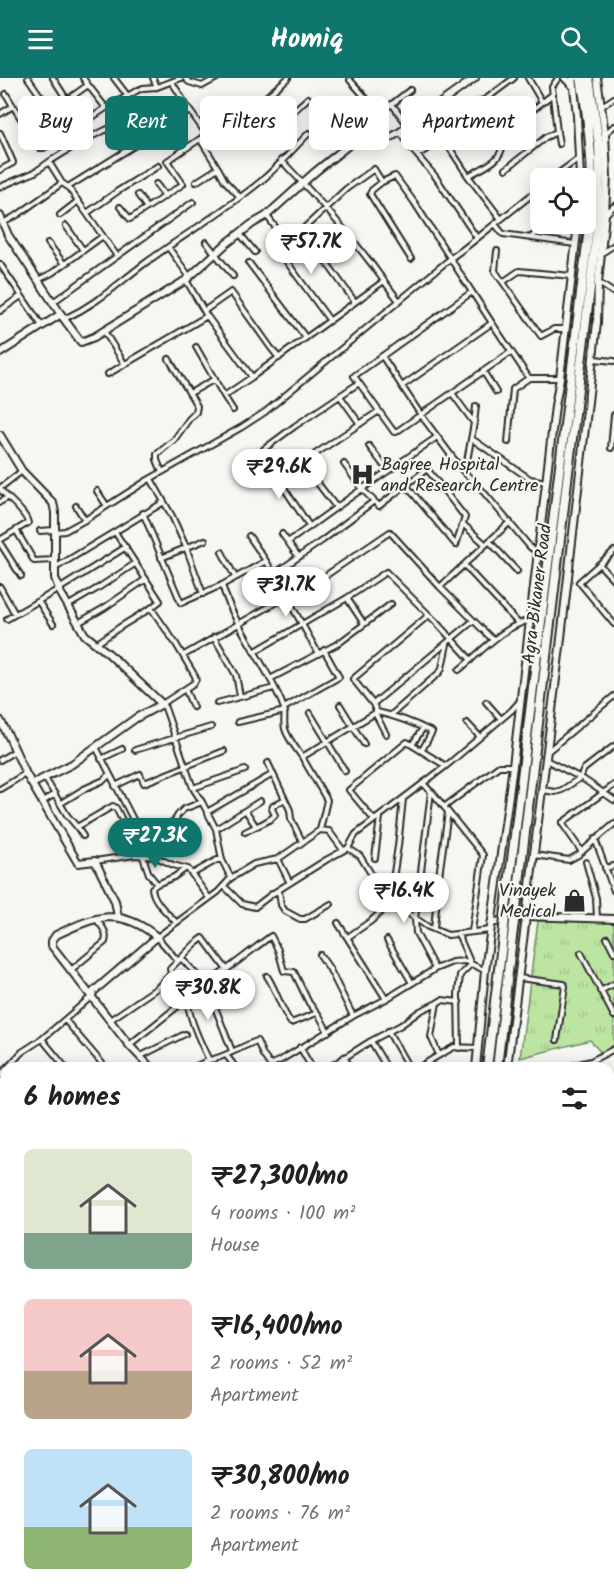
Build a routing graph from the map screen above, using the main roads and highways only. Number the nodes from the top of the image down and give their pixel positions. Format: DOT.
graph roads {
  1 [pos="581,78"];
  2 [pos="589,78"];
  3 [pos="591,247"];
  4 [pos="488,1062"];
  5 [pos="498,1062"];
  1 -- 3 [label="highway"];
  2 -- 3 [label="highway"];
  3 -- 4 [label="highway, bridge"];
  3 -- 5 [label="highway, Agra Bikaner Road, bridge"];
}
